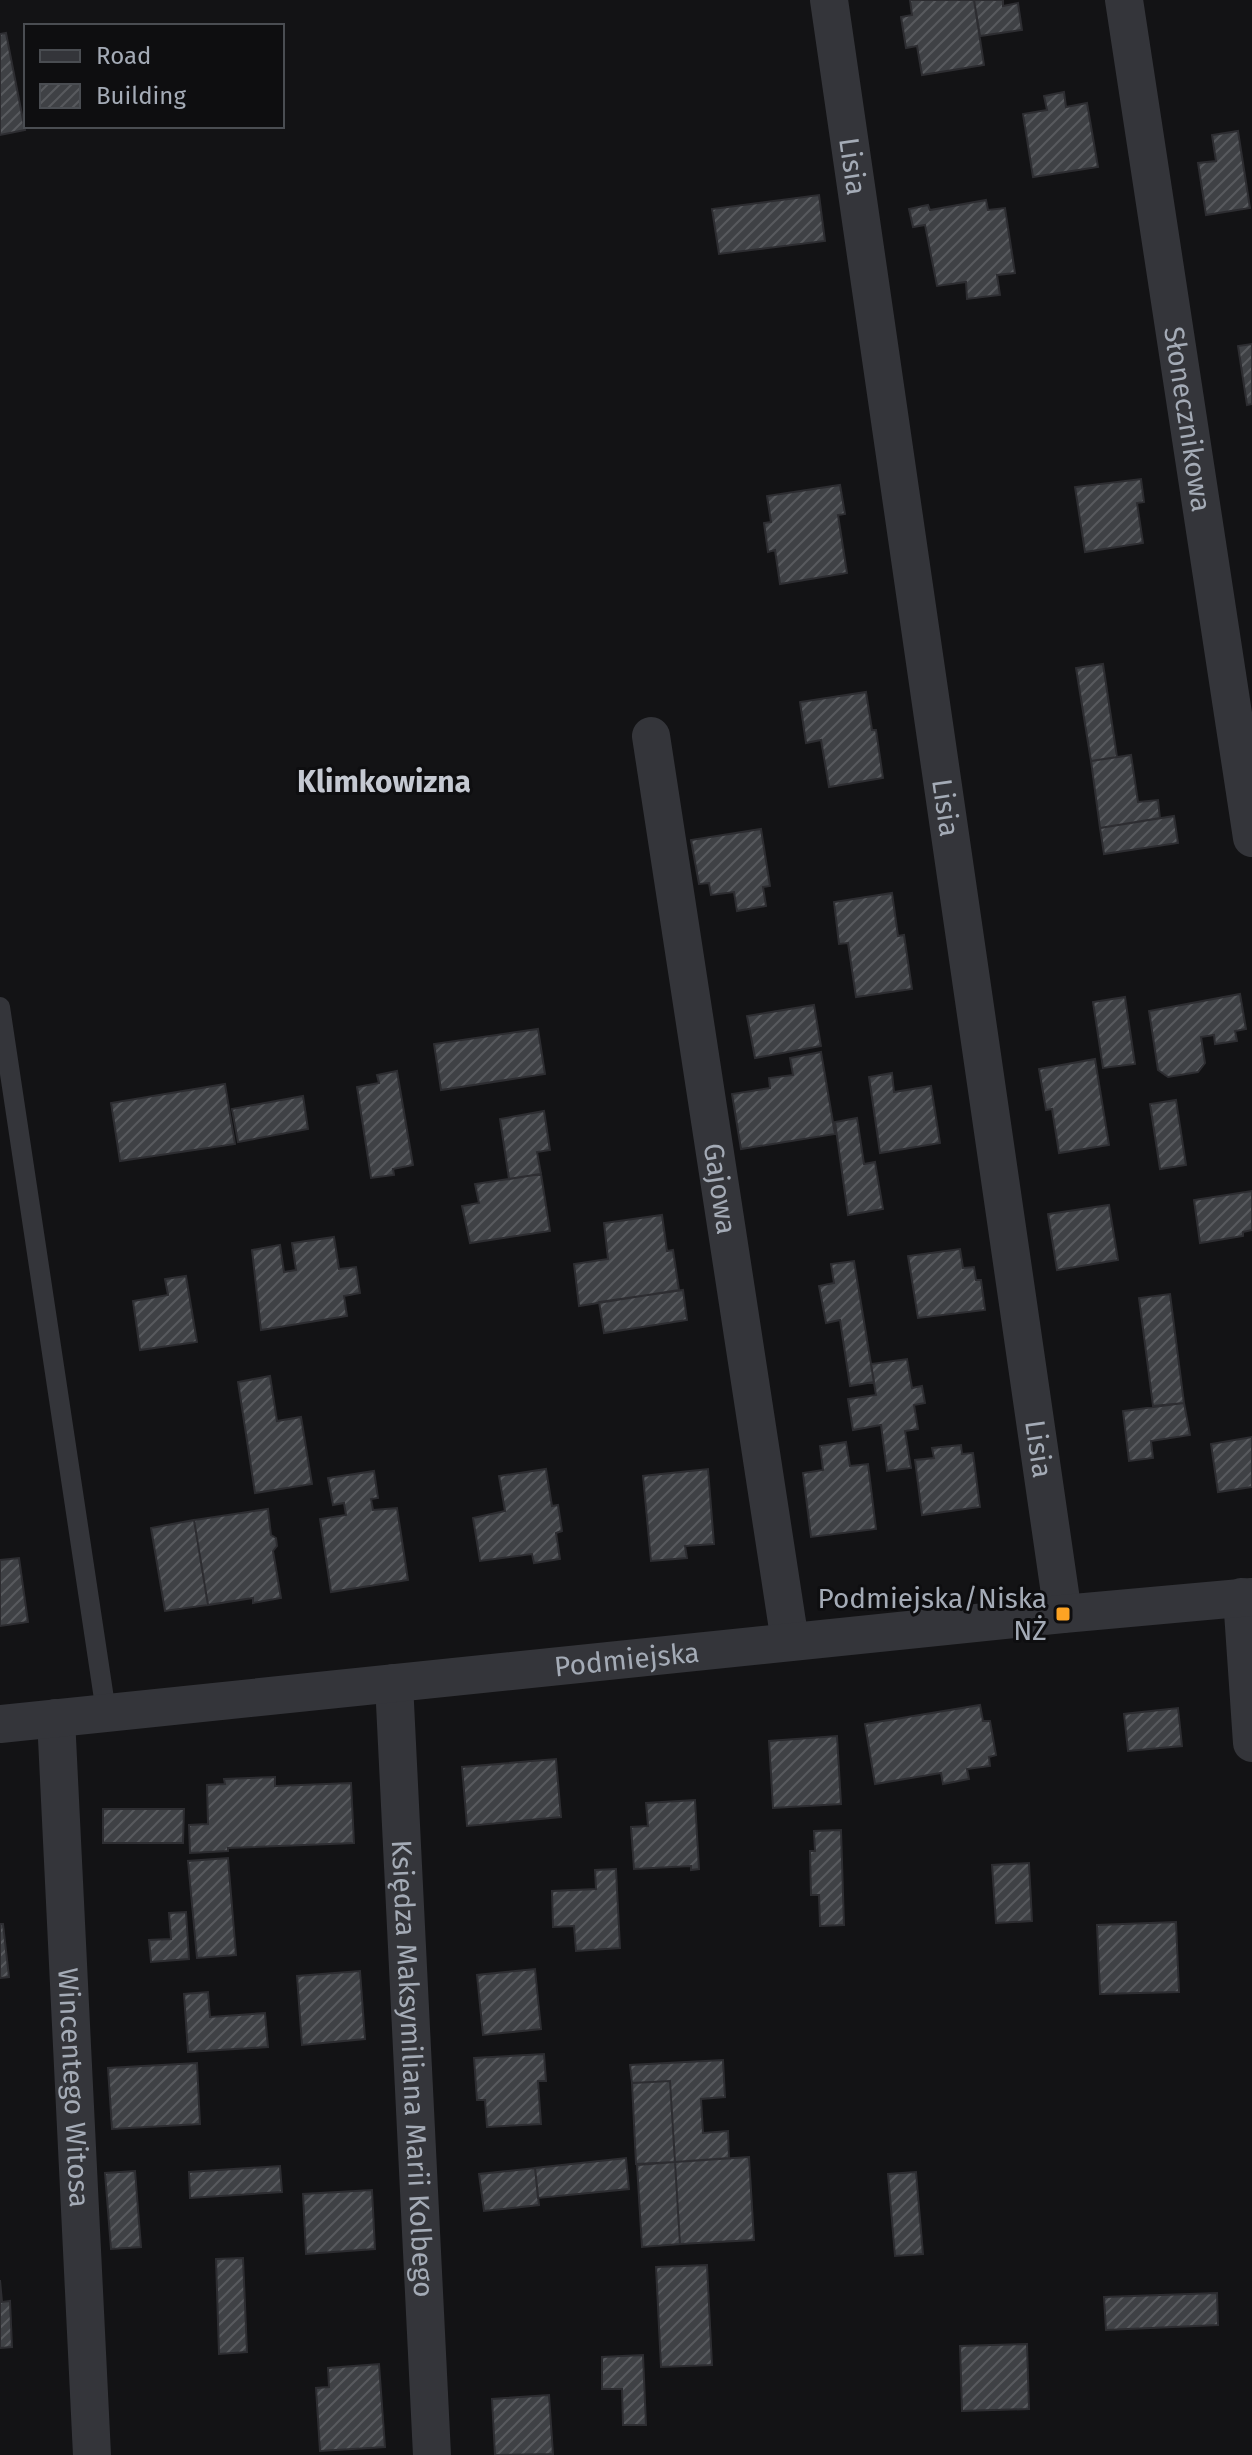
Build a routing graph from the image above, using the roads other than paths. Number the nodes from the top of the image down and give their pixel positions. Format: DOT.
graph roads {
  1 [pos="829,0"];
  2 [pos="1124,0"];
  3 [pos="651,736"];
  4 [pos="1252,838"];
  5 [pos="0,1007"];
  6 [pos="1247,1597"];
  7 [pos="1063,1614"];
  8 [pos="790,1642"];
  9 [pos="394,1683"];
  10 [pos="106,1712"];
  11 [pos="56,1718"];
  12 [pos="0,1724"];
  13 [pos="1252,1743"];
  14 [pos="92,2455"];
  15 [pos="432,2455"];
  1 -- 7 [label="street, Lisia"];
  2 -- 4 [label="street, Słonecznikowa"];
  3 -- 8 [label="street, Gajowa"];
  5 -- 10 [label="lane"];
  6 -- 7 [label="street, Podmiejska"];
  6 -- 13 [label="street"];
  7 -- 8 [label="street, Podmiejska"];
  8 -- 9 [label="street, Podmiejska"];
  9 -- 10 [label="street, Podmiejska"];
  9 -- 15 [label="street, Księdza Maksymiliana Marii Kolbego"];
  10 -- 11 [label="street, Podmiejska"];
  11 -- 12 [label="street, Podmiejska"];
  11 -- 14 [label="street, Wincentego Witosa"];
}
